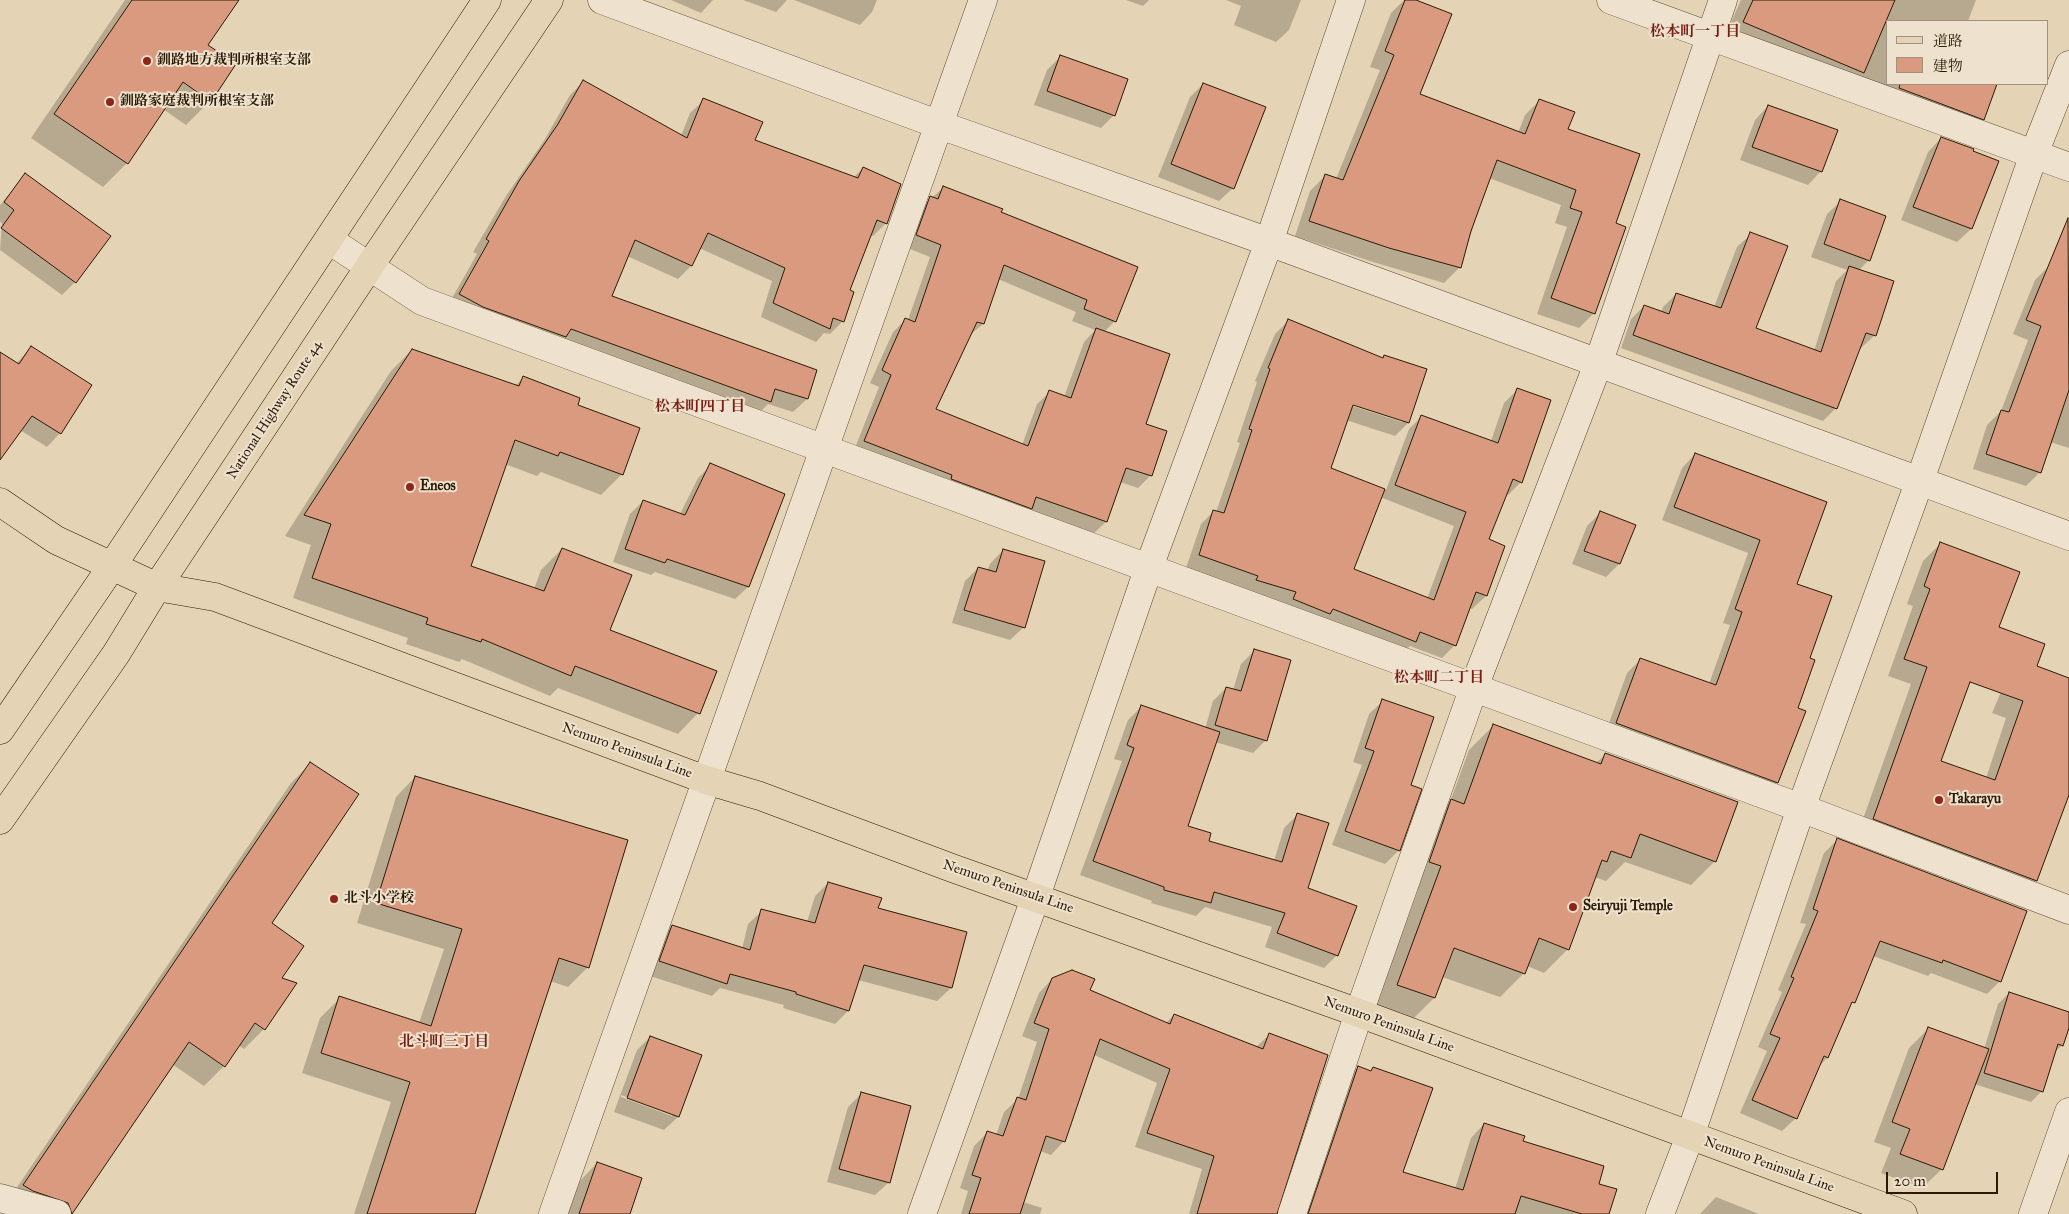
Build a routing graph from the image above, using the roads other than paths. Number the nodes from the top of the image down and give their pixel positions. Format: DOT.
graph roads {
  1 [pos="488,0"];
  2 [pos="549,0"];
  3 [pos="602,0"];
  4 [pos="984,0"];
  5 [pos="1351,0"];
  6 [pos="1611,0"];
  7 [pos="1723,0"];
  8 [pos="1710,34"];
  9 [pos="2069,65"];
  10 [pos="940,125"];
  11 [pos="2034,154"];
  12 [pos="2069,167"];
  13 [pos="329,240"];
  14 [pos="1269,242"];
  15 [pos="369,267"];
  16 [pos="1598,364"];
  17 [pos="825,448"];
  18 [pos="1920,480"];
  19 [pos="0,502"];
  20 [pos="2069,536"];
  21 [pos="112,566"];
  22 [pos="1149,568"];
  23 [pos="156,587"];
  24 [pos="1474,688"];
  25 [pos="0,730"];
  26 [pos="706,780"];
  27 [pos="1801,808"];
  28 [pos="0,820"];
  29 [pos="1036,896"];
  30 [pos="2069,910"];
  31 [pos="1359,1013"];
  32 [pos="2069,1112"];
  33 [pos="1690,1136"];
  34 [pos="0,1198"];
  35 [pos="58,1214"];
  36 [pos="553,1214"];
  37 [pos="922,1214"];
  38 [pos="1292,1214"];
  39 [pos="1660,1214"];
  40 [pos="1903,1214"];
  41 [pos="2033,1214"];
  1 -- 13 [label="main road"];
  2 -- 15 [label="main road, National Highway Route 44"];
  3 -- 10 [label="street"];
  4 -- 10 [label="street"];
  5 -- 14 [label="street"];
  6 -- 8 [label="street"];
  7 -- 8 [label="street"];
  8 -- 11 [label="street"];
  8 -- 16 [label="street"];
  9 -- 11 [label="street"];
  10 -- 14 [label="street"];
  10 -- 17 [label="street"];
  11 -- 12 [label="street"];
  11 -- 18 [label="street"];
  13 -- 15 [label="street"];
  13 -- 21 [label="main road"];
  14 -- 16 [label="street"];
  14 -- 22 [label="street"];
  15 -- 17 [label="street"];
  15 -- 23 [label="main road, National Highway Route 44"];
  16 -- 18 [label="street"];
  16 -- 24 [label="street"];
  17 -- 22 [label="street"];
  17 -- 26 [label="street"];
  18 -- 20 [label="street"];
  18 -- 27 [label="street"];
  19 -- 21 [label="main road, Nemuro Peninsula Line"];
  21 -- 23 [label="main road, Nemuro Peninsula Line"];
  21 -- 25 [label="main road"];
  22 -- 24 [label="street"];
  22 -- 29 [label="street"];
  23 -- 26 [label="main road, Nemuro Peninsula Line"];
  23 -- 28 [label="main road, National Highway Route 44"];
  24 -- 27 [label="street"];
  24 -- 31 [label="street"];
  26 -- 29 [label="main road, Nemuro Peninsula Line"];
  26 -- 36 [label="street"];
  27 -- 30 [label="street"];
  27 -- 33 [label="street"];
  29 -- 31 [label="main road, Nemuro Peninsula Line"];
  29 -- 37 [label="street"];
  31 -- 33 [label="main road, Nemuro Peninsula Line"];
  31 -- 38 [label="street"];
  32 -- 41 [label="street"];
  33 -- 39 [label="street"];
  33 -- 40 [label="main road, Nemuro Peninsula Line"];
  34 -- 35 [label="street"];
}
